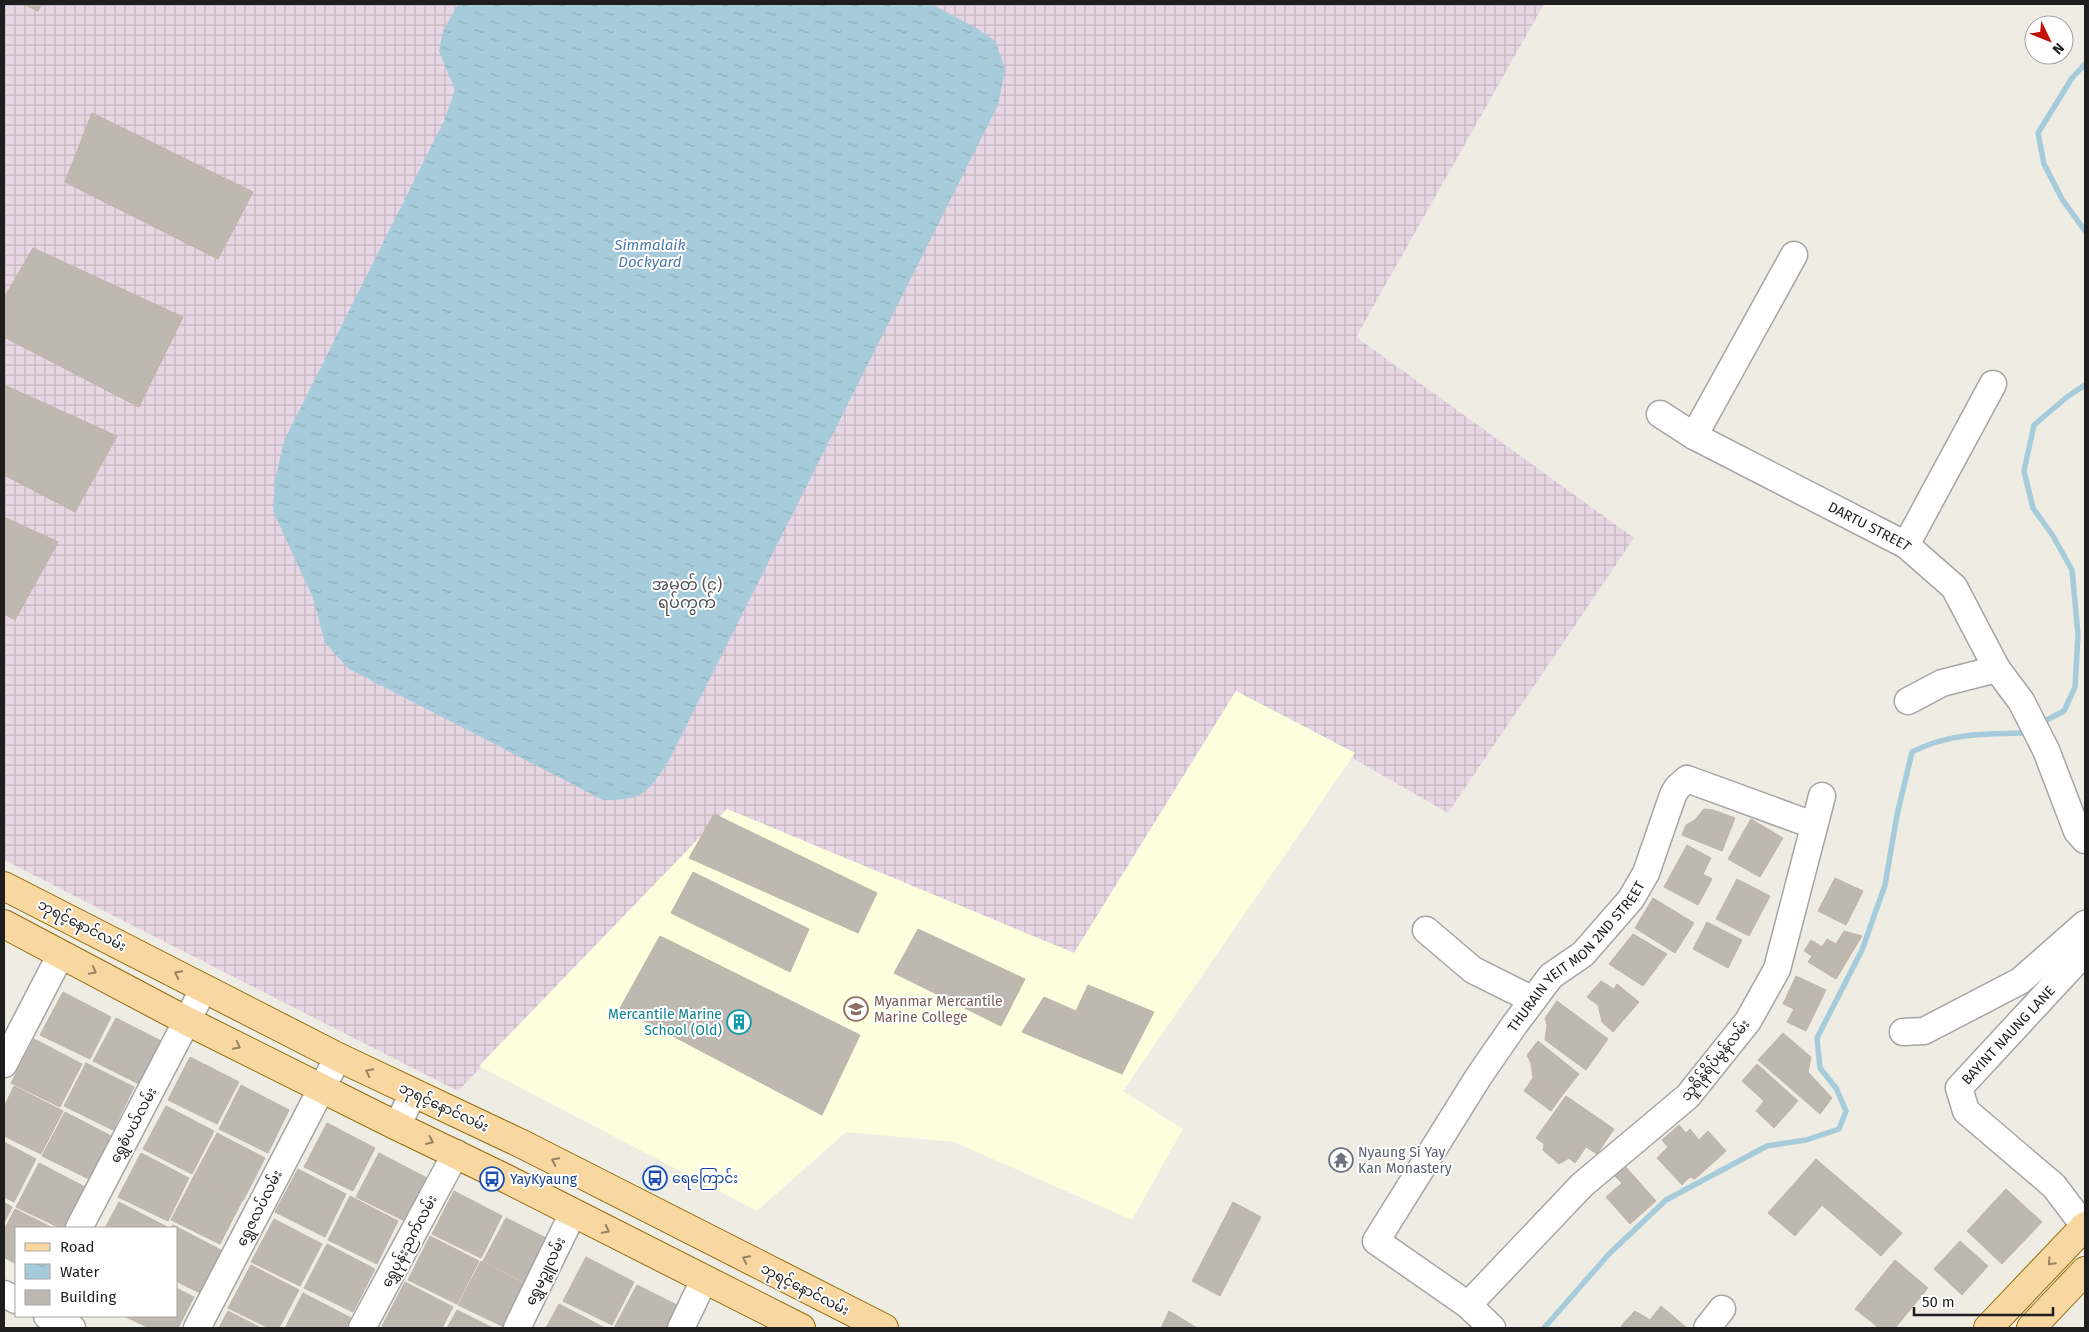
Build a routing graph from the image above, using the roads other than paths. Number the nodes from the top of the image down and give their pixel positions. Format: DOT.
graph roads {
  1 [pos="1794,255"];
  2 [pos="1993,384"];
  3 [pos="1660,414"];
  4 [pos="1694,436"];
  5 [pos="1906,545"];
  6 [pos="1997,669"];
  7 [pos="1908,701"];
  8 [pos="1822,796"];
  9 [pos="1813,825"];
  10 [pos="2085,840"];
  11 [pos="4,886"];
  12 [pos="4,924"];
  13 [pos="2085,924"];
  14 [pos="1426,930"];
  15 [pos="2085,952"];
  16 [pos="61,954"];
  17 [pos="204,988"];
  18 [pos="1533,1000"];
  19 [pos="187,1021"];
  20 [pos="1903,1032"];
  21 [pos="338,1057"];
  22 [pos="4,1064"];
  23 [pos="321,1088"];
  24 [pos="413,1094"];
  25 [pos="397,1126"];
  26 [pos="456,1153"];
  27 [pos="573,1214"];
  28 [pos="2085,1226"];
  29 [pos="80,1227"];
  30 [pos="2085,1271"];
  31 [pos="704,1280"];
  32 [pos="1468,1305"];
  33 [pos="49,1317"];
  34 [pos="850,1321"];
  35 [pos="72,1328"];
  36 [pos="197,1328"];
  37 [pos="362,1328"];
  38 [pos="517,1328"];
  39 [pos="681,1328"];
  40 [pos="801,1328"];
  41 [pos="884,1328"];
  42 [pos="1492,1328"];
  43 [pos="1988,1328"];
  44 [pos="2031,1328"];
  1 -- 4 [label="street"];
  2 -- 5 [label="street"];
  3 -- 4 [label="street, DARTU STREET"];
  4 -- 5 [label="street, DARTU STREET"];
  5 -- 6 [label="street, DARTU STREET"];
  6 -- 7 [label="street"];
  6 -- 10 [label="street, DARTU STREET"];
  8 -- 9 [label="street, သူရိန်ရိပ်မွန်လမ်း"];
  9 -- 18 [label="street, THURAIN YEIT MON 2ND STREET"];
  9 -- 32 [label="street, သူရိန်ရိပ်မွန်လမ်း"];
  17 -- 11 [label="main road, ဘုရင့်နောင်လမ်း, one-way"];
  12 -- 16 [label="main road"];
  13 -- 20 [label="street"];
  14 -- 18 [label="street"];
  15 -- 28 [label="street, BAYINT NAUNG LANE"];
  16 -- 19 [label="main road, one-way"];
  16 -- 22 [label="street"];
  17 -- 19 [label="street, ရွှေစံပယ်လမ်း"];
  17 -- 21 [label="main road, ဘုရင့်နောင်လမ်း"];
  18 -- 32 [label="street, THURAIN YEIT MON 2ND STREET"];
  19 -- 23 [label="main road, one-way"];
  19 -- 29 [label="street, ရွှေစံပယ်လမ်း"];
  21 -- 23 [label="street, ရွှေဇလပ်လမ်း"];
  24 -- 21 [label="main road, ဘုရင့်နောင်လမ်း, one-way"];
  23 -- 25 [label="main road"];
  23 -- 36 [label="street, ရွှေဇလပ်လမ်း"];
  24 -- 25 [label="street"];
  34 -- 24 [label="main road, ဘုရင့်နောင်လမ်း, one-way"];
  25 -- 26 [label="main road, one-way"];
  26 -- 27 [label="main road"];
  26 -- 37 [label="street, ရွှေပုန်းညက်လမ်း"];
  27 -- 31 [label="main road, one-way"];
  27 -- 38 [label="street, ရွှေမဉ္ဇူလမ်း"];
  28 -- 43 [label="main road, one-way"];
  30 -- 44 [label="main road"];
  31 -- 39 [label="street"];
  31 -- 40 [label="main road"];
  32 -- 42 [label="street"];
  33 -- 35 [label="street"];
  34 -- 41 [label="main road, ဘုရင့်နောင်လမ်း"];
}
